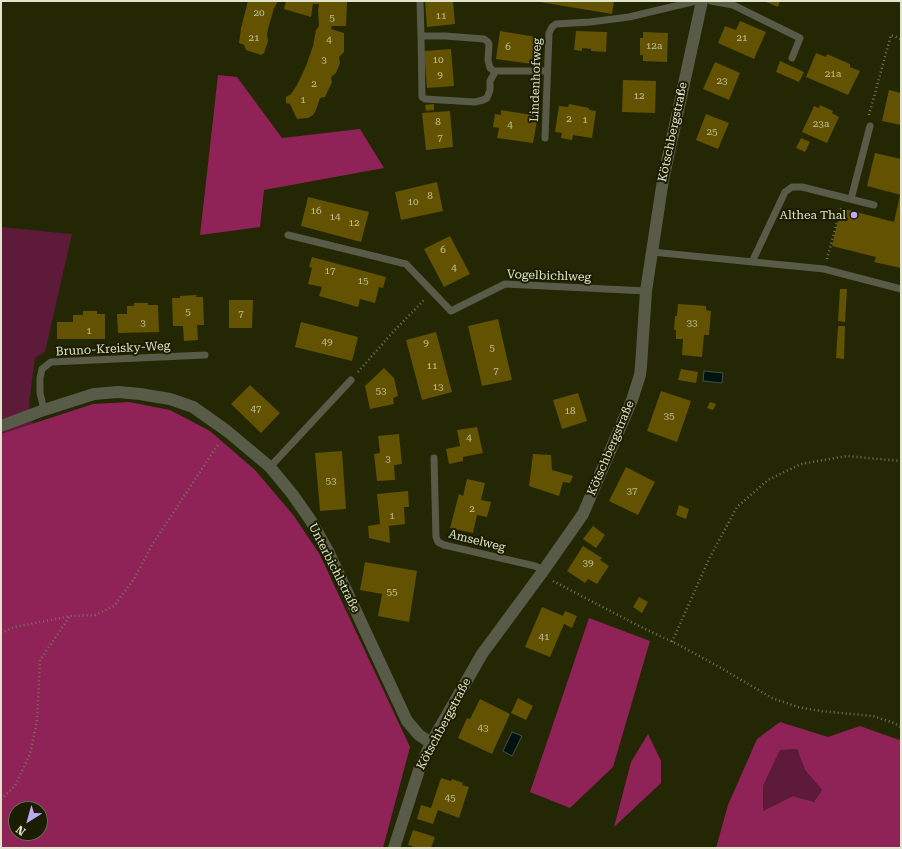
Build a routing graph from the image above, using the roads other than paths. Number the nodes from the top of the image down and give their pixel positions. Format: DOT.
graph roads {
  1 [pos="420,1"];
  2 [pos="696,1"];
  3 [pos="702,1"];
  4 [pos="711,1"];
  5 [pos="421,36"];
  6 [pos="792,58"];
  7 [pos="547,71"];
  8 [pos="495,72"];
  9 [pos="870,126"];
  10 [pos="545,138"];
  11 [pos="851,200"];
  12 [pos="874,205"];
  13 [pos="288,235"];
  14 [pos="652,252"];
  15 [pos="752,262"];
  16 [pos="901,289"];
  17 [pos="646,291"];
  18 [pos="205,355"];
  19 [pos="350,380"];
  20 [pos="44,410"];
  21 [pos="1,426"];
  22 [pos="434,458"];
  23 [pos="270,467"];
  24 [pos="543,572"];
  25 [pos="431,743"];
  26 [pos="394,848"];
  1 -- 5 [label="lane"];
  2 -- 7 [label="lane, Lindenhofweg"];
  3 -- 14 [label="street, Kötschbergstraße"];
  4 -- 6 [label="lane"];
  5 -- 8 [label="lane"];
  5 -- 8 [label="lane"];
  7 -- 8 [label="lane"];
  7 -- 10 [label="lane, Lindenhofweg"];
  9 -- 11 [label="lane"];
  11 -- 12 [label="lane"];
  11 -- 15 [label="lane"];
  13 -- 17 [label="lane, Vogelbichlweg"];
  14 -- 15 [label="lane"];
  14 -- 17 [label="street, Kötschbergstraße"];
  15 -- 16 [label="lane"];
  17 -- 24 [label="street, Kötschbergstraße"];
  18 -- 20 [label="lane, Bruno-Kreisky-Weg"];
  19 -- 23 [label="lane"];
  20 -- 21 [label="street, Unterbichlstraße"];
  20 -- 23 [label="street, Unterbichlstraße"];
  22 -- 24 [label="lane, Amselweg"];
  23 -- 25 [label="street, Unterbichlstraße"];
  24 -- 25 [label="street, Kötschbergstraße"];
  25 -- 26 [label="street, Kötschbergstraße"];
}
